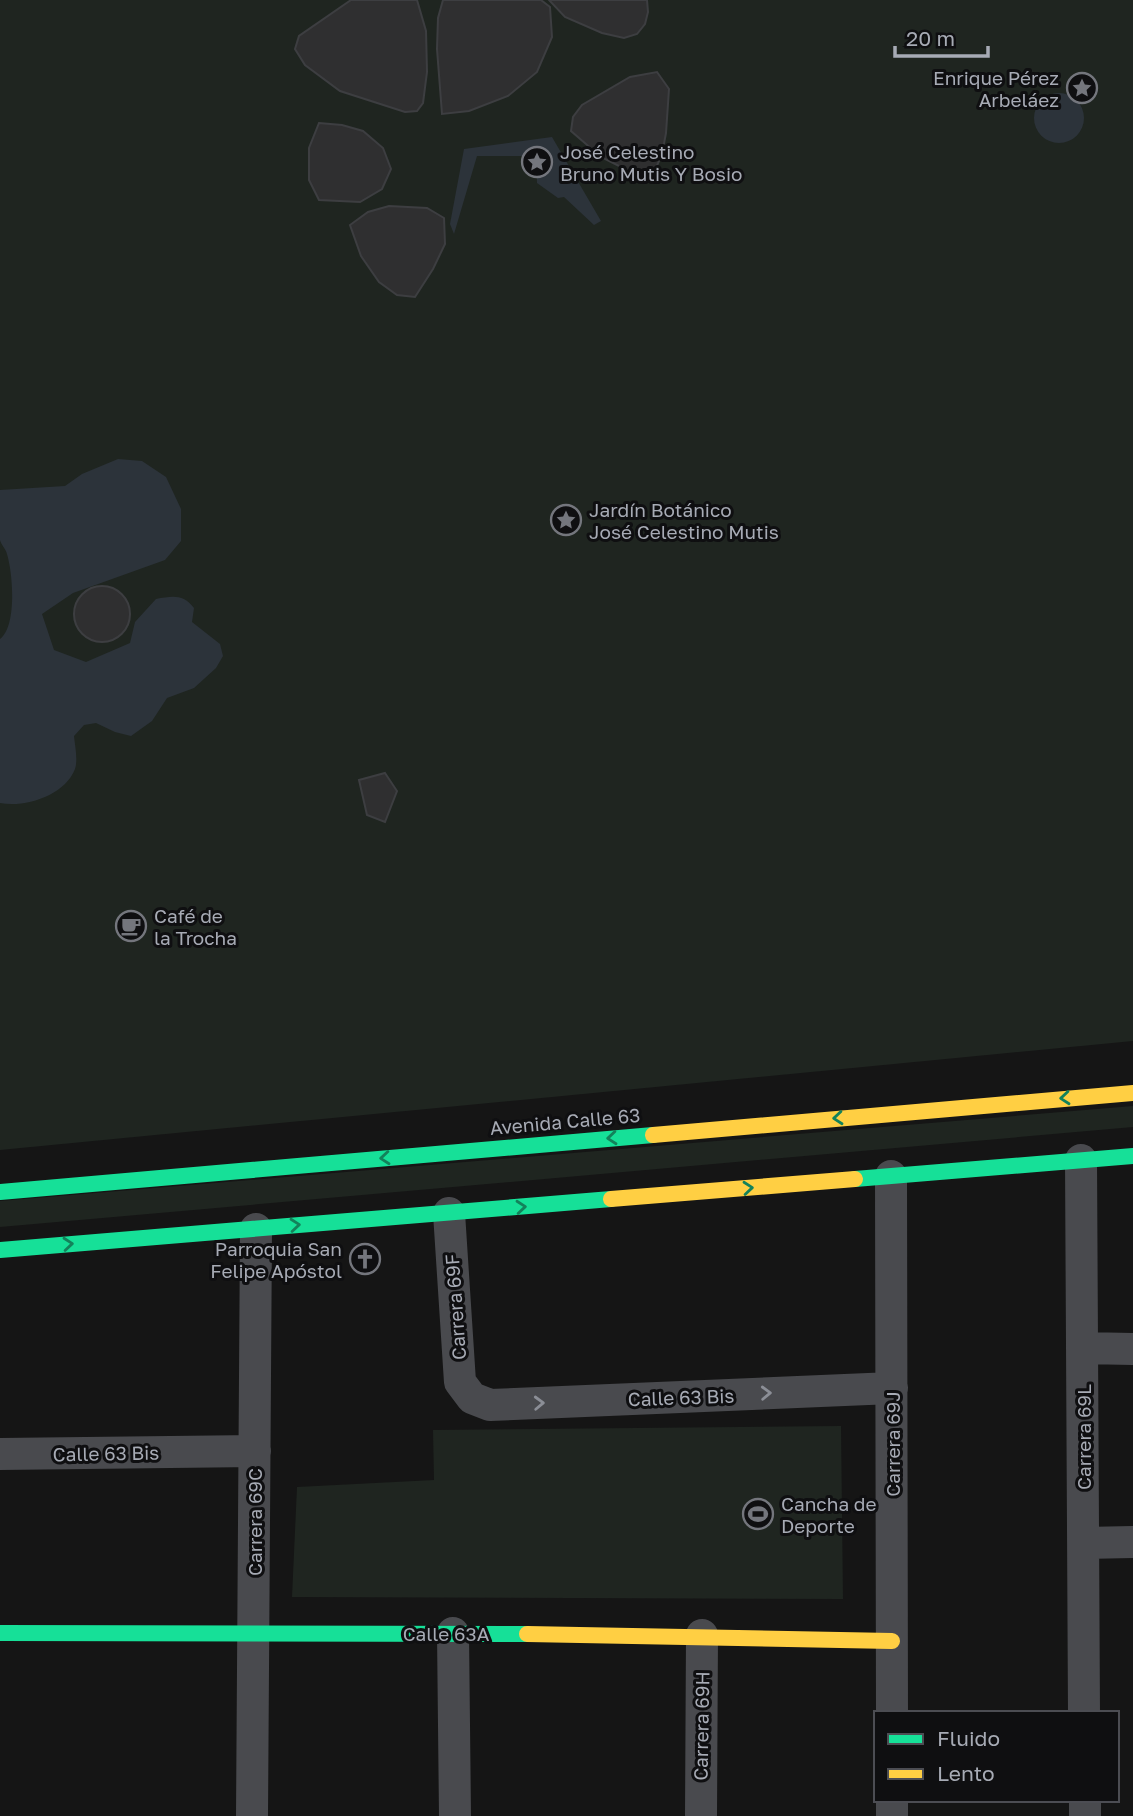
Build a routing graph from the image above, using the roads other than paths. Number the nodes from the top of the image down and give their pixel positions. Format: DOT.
graph roads {
  1 [pos="1133,1093"];
  2 [pos="1133,1156"];
  3 [pos="1081,1160"];
  4 [pos="891,1176"];
  5 [pos="0,1192"];
  6 [pos="449,1213"];
  7 [pos="256,1228"];
  8 [pos="0,1250"];
  9 [pos="1083,1348"];
  10 [pos="1133,1349"];
  11 [pos="892,1388"];
  12 [pos="472,1398"];
  13 [pos="255,1451"];
  14 [pos="0,1454"];
  15 [pos="1133,1542"];
  16 [pos="1084,1543"];
  17 [pos="0,1633"];
  18 [pos="253,1633"];
  19 [pos="453,1633"];
  20 [pos="702,1635"];
  21 [pos="892,1641"];
  22 [pos="892,1711"];
  23 [pos="1084,1711"];
  24 [pos="252,1816"];
  25 [pos="454,1816"];
  26 [pos="701,1816"];
  1 -- 5 [label="main road, Avenida Calle 63, one-way"];
  2 -- 3 [label="main road"];
  3 -- 4 [label="main road"];
  3 -- 9 [label="street, Carrera 69L"];
  6 -- 4 [label="main road, one-way"];
  4 -- 11 [label="street, Carrera 69J"];
  7 -- 6 [label="main road, one-way"];
  6 -- 12 [label="street, Carrera 69F"];
  8 -- 7 [label="main road, one-way"];
  7 -- 13 [label="street, Carrera 69C"];
  9 -- 10 [label="street"];
  9 -- 16 [label="street, Carrera 69L"];
  12 -- 11 [label="street, Calle 63 Bis, one-way"];
  11 -- 21 [label="street, Carrera 69J"];
  13 -- 14 [label="street, Calle 63 Bis"];
  13 -- 18 [label="street, Carrera 69C"];
  15 -- 16 [label="street"];
  16 -- 23 [label="street, Carrera 69L"];
  17 -- 18 [label="main road, Calle 63A"];
  18 -- 19 [label="main road, Calle 63A"];
  18 -- 24 [label="street, Carrera 69C"];
  19 -- 20 [label="main road, Calle 63A"];
  19 -- 25 [label="street"];
  20 -- 21 [label="main road, Calle 63A"];
  20 -- 26 [label="street, Carrera 69H"];
  21 -- 22 [label="street, Carrera 69J"];
}
